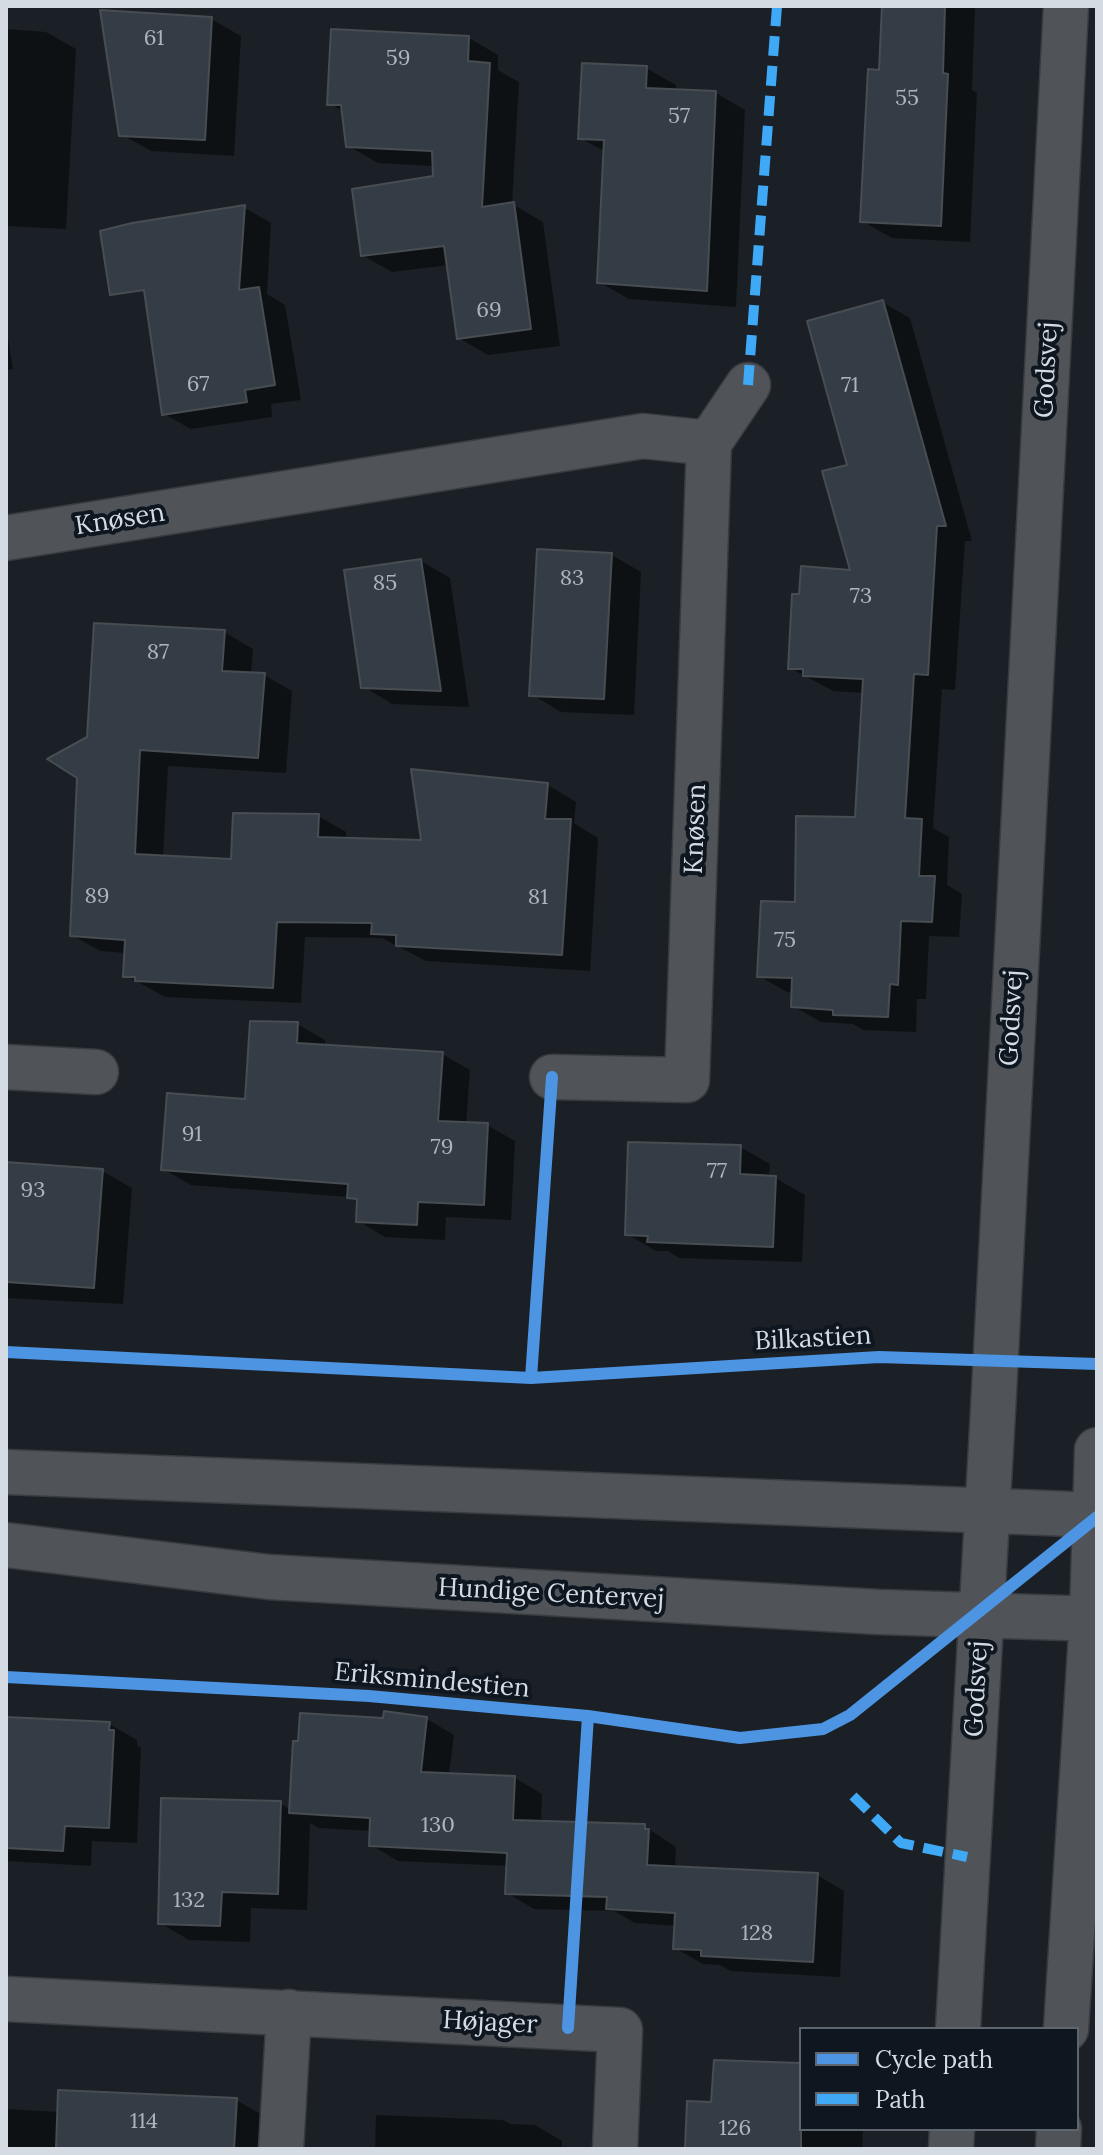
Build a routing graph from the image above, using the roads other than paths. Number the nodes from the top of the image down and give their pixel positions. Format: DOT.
graph roads {
  1 [pos="1066,6"];
  2 [pos="748,385"];
  3 [pos="709,443"];
  4 [pos="6,538"];
  5 [pos="6,1067"];
  6 [pos="96,1072"];
  7 [pos="552,1077"];
  8 [pos="1097,1450"];
  9 [pos="6,1472"];
  10 [pos="987,1512"];
  11 [pos="1096,1515"];
  12 [pos="6,1545"];
  13 [pos="981,1616"];
  14 [pos="1094,1619"];
  15 [pos="6,1999"];
  16 [pos="289,2012"];
  17 [pos="958,2027"];
  18 [pos="1066,2027"];
  19 [pos="281,2149"];
  20 [pos="615,2149"];
  1 -- 10 [label="street, Godsvej"];
  2 -- 3 [label="street"];
  3 -- 4 [label="street, Knøsen"];
  3 -- 7 [label="street, Knøsen"];
  5 -- 6 [label="street"];
  8 -- 11 [label="street"];
  9 -- 10 [label="street"];
  10 -- 11 [label="street"];
  10 -- 13 [label="street, Godsvej"];
  11 -- 14 [label="street"];
  12 -- 13 [label="street, Hundige Centervej"];
  13 -- 14 [label="street, Hundige Centervej"];
  13 -- 17 [label="street, Godsvej"];
  14 -- 18 [label="street"];
  15 -- 16 [label="street, Højager"];
  16 -- 19 [label="street"];
  16 -- 20 [label="street, Højager"];
}
